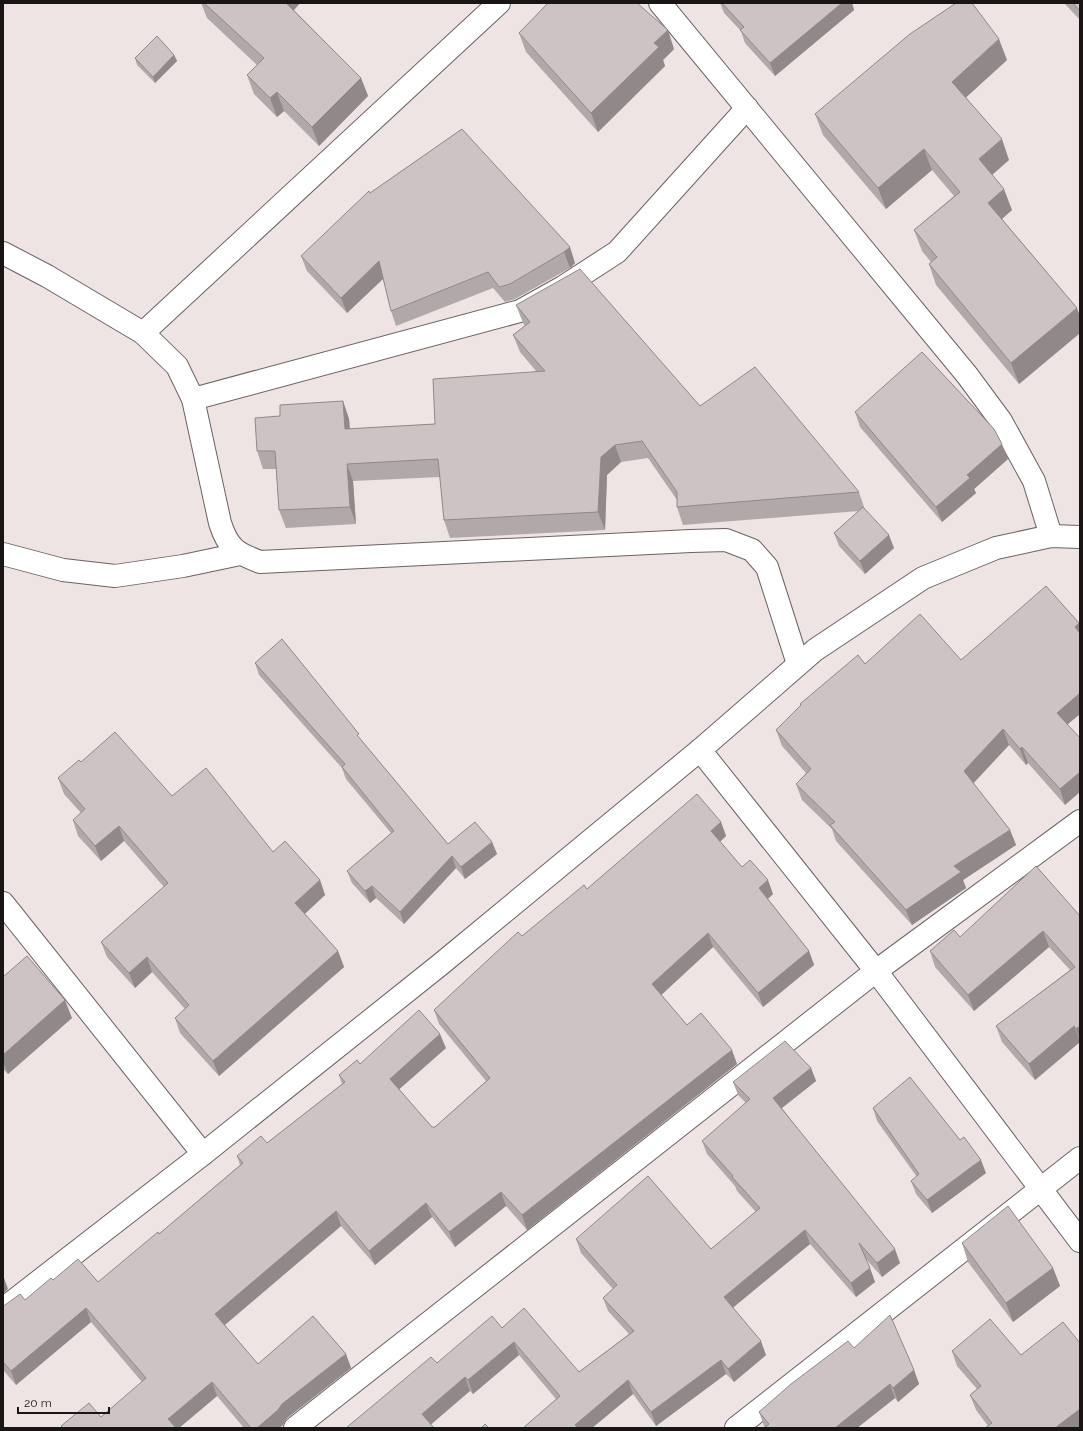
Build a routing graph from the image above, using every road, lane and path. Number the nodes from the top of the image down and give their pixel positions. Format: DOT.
graph roads {
  1 [pos="499,3"];
  2 [pos="660,3"];
  3 [pos="747,108"];
  4 [pos="3,253"];
  5 [pos="143,333"];
  6 [pos="193,399"];
  7 [pos="1051,536"];
  8 [pos="1080,537"];
  9 [pos="3,554"];
  10 [pos="240,554"];
  11 [pos="798,664"];
  12 [pos="700,750"];
  13 [pos="1080,821"];
  14 [pos="3,903"];
  15 [pos="876,971"];
  16 [pos="203,1154"];
  17 [pos="1080,1158"];
  18 [pos="1040,1189"];
  19 [pos="1080,1241"];
  20 [pos="3,1309"];
  21 [pos="295,1428"];
  22 [pos="736,1428"];
  1 -- 5 [label="street"];
  2 -- 3 [label="street"];
  3 -- 6 [label="street"];
  3 -- 7 [label="street"];
  4 -- 5 [label="street"];
  5 -- 6 [label="street"];
  6 -- 10 [label="street"];
  7 -- 8 [label="street"];
  7 -- 11 [label="street"];
  9 -- 10 [label="street"];
  10 -- 11 [label="street"];
  11 -- 12 [label="street"];
  12 -- 15 [label="street"];
  12 -- 16 [label="street"];
  13 -- 15 [label="street"];
  14 -- 16 [label="street"];
  15 -- 18 [label="street"];
  15 -- 21 [label="street"];
  16 -- 20 [label="street"];
  17 -- 18 [label="street"];
  18 -- 19 [label="street"];
  18 -- 22 [label="street"];
}
